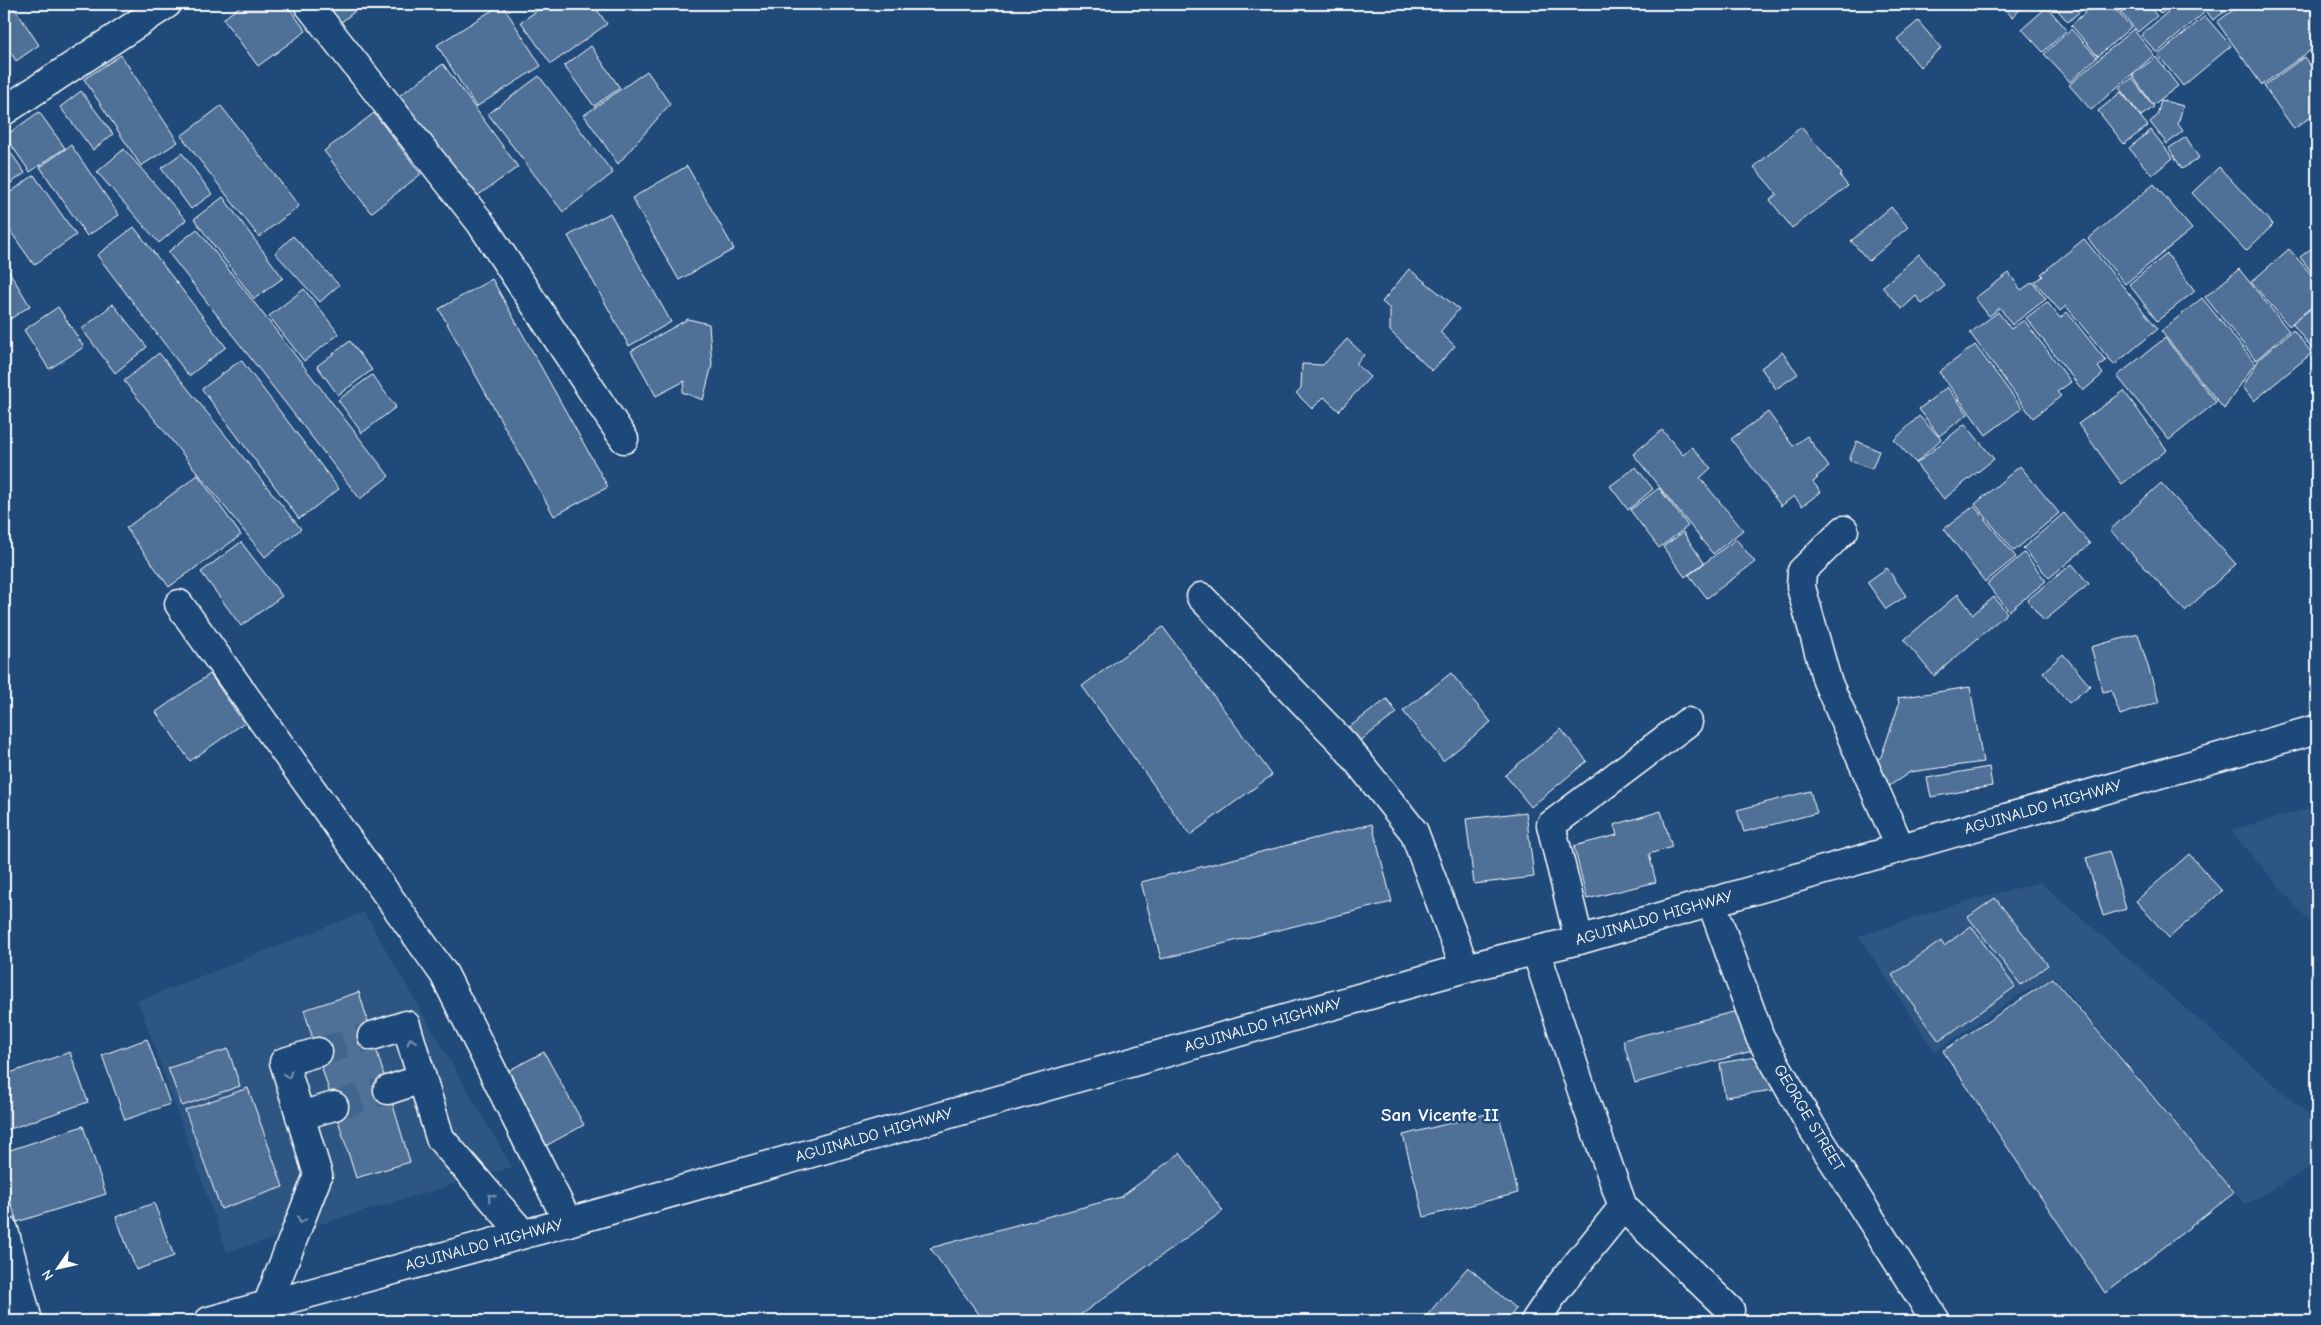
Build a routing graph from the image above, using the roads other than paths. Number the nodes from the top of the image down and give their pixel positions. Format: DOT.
graph roads {
  1 [pos="167,4"];
  2 [pos="308,4"];
  3 [pos="4,111"];
  4 [pos="624,439"];
  5 [pos="1844,530"];
  6 [pos="1201,597"];
  7 [pos="179,604"];
  8 [pos="1688,722"];
  9 [pos="2317,729"];
  10 [pos="1900,848"];
  11 [pos="1712,900"];
  12 [pos="1578,940"];
  13 [pos="1536,951"];
  14 [pos="1465,968"];
  15 [pos="372,1036"];
  16 [pos="318,1052"];
  17 [pos="422,1079"];
  18 [pos="388,1090"];
  19 [pos="334,1106"];
  20 [pos="300,1116"];
  21 [pos="1623,1207"];
  22 [pos="568,1222"];
  23 [pos="4,1230"];
  24 [pos="523,1234"];
  25 [pos="1730,1310"];
  26 [pos="273,1315"];
  27 [pos="28,1321"];
  28 [pos="209,1321"];
  29 [pos="1535,1321"];
  30 [pos="1936,1321"];
  1 -- 3 [label="main road"];
  2 -- 4 [label="main road"];
  5 -- 10 [label="main road"];
  6 -- 14 [label="main road"];
  7 -- 22 [label="main road"];
  8 -- 12 [label="main road"];
  9 -- 10 [label="main road, AGUINALDO HIGHWAY"];
  10 -- 11 [label="main road, AGUINALDO HIGHWAY"];
  11 -- 12 [label="main road, AGUINALDO HIGHWAY"];
  11 -- 30 [label="main road, GEORGE STREET"];
  12 -- 13 [label="main road, AGUINALDO HIGHWAY"];
  13 -- 14 [label="main road, AGUINALDO HIGHWAY"];
  13 -- 21 [label="main road"];
  14 -- 22 [label="main road, AGUINALDO HIGHWAY"];
  17 -- 15 [label="main road, one-way"];
  16 -- 20 [label="main road, one-way"];
  17 -- 18 [label="main road"];
  24 -- 17 [label="main road, one-way"];
  19 -- 20 [label="main road"];
  20 -- 26 [label="main road, one-way"];
  21 -- 25 [label="main road"];
  21 -- 29 [label="main road"];
  22 -- 24 [label="main road, AGUINALDO HIGHWAY"];
  23 -- 27 [label="main road"];
  24 -- 26 [label="main road, AGUINALDO HIGHWAY"];
  26 -- 28 [label="main road, AGUINALDO HIGHWAY"];
}
